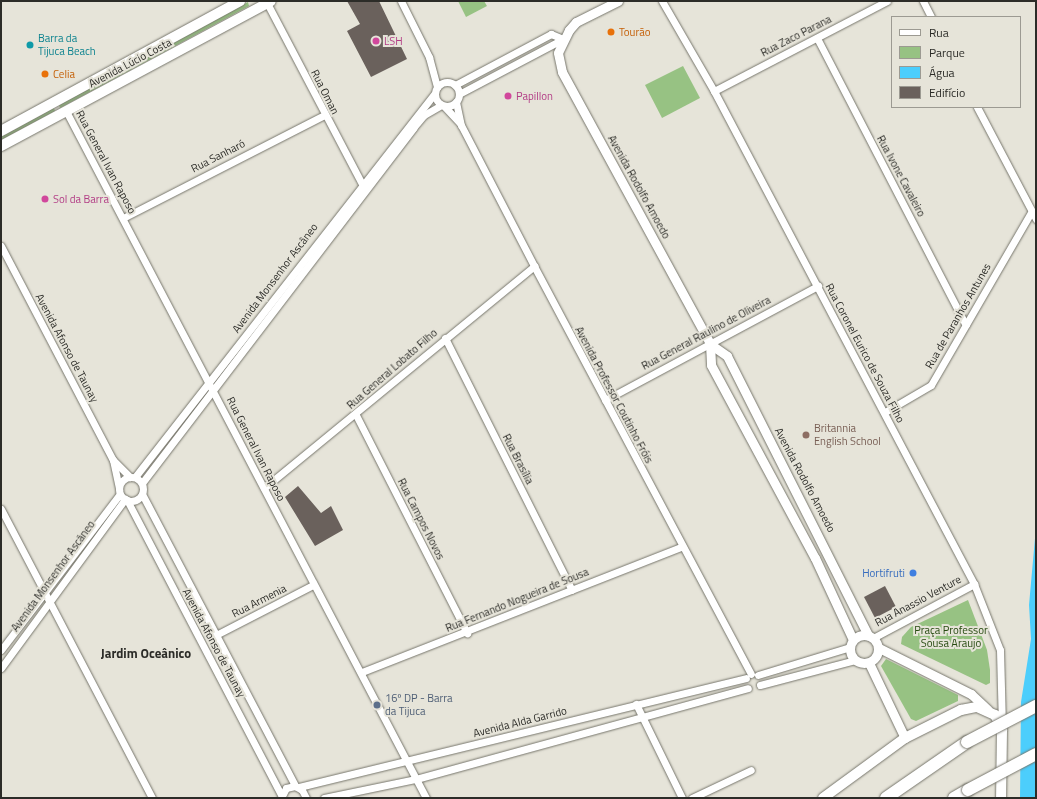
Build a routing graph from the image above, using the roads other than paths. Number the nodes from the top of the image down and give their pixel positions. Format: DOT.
graph roads {
  1 [pos="240,1"];
  2 [pos="401,1"];
  3 [pos="616,1"];
  4 [pos="662,1"];
  5 [pos="887,1"];
  6 [pos="923,1"];
  7 [pos="269,2"];
  8 [pos="930,16"];
  9 [pos="817,38"];
  10 [pos="563,39"];
  11 [pos="455,85"];
  12 [pos="436,91"];
  13 [pos="714,91"];
  14 [pos="459,94"];
  15 [pos="456,102"];
  16 [pos="443,105"];
  17 [pos="978,108"];
  18 [pos="66,111"];
  19 [pos="324,115"];
  20 [pos="461,125"];
  21 [pos="1,131"];
  22 [pos="1,146"];
  23 [pos="364,187"];
  24 [pos="1032,211"];
  25 [pos="123,218"];
  26 [pos="1036,219"];
  27 [pos="1,246"];
  28 [pos="534,266"];
  29 [pos="818,286"];
  30 [pos="966,325"];
  31 [pos="445,338"];
  32 [pos="710,344"];
  33 [pos="210,383"];
  34 [pos="214,390"];
  35 [pos="605,400"];
  36 [pos="885,412"];
  37 [pos="356,415"];
  38 [pos="113,460"];
  39 [pos="132,477"];
  40 [pos="142,483"];
  41 [pos="264,488"];
  42 [pos="142,494"];
  43 [pos="123,496"];
  44 [pos="1,509"];
  45 [pos="681,547"];
  46 [pos="829,551"];
  47 [pos="815,558"];
  48 [pos="974,584"];
  49 [pos="313,585"];
  50 [pos="572,590"];
  51 [pos="46,591"];
  52 [pos="50,600"];
  53 [pos="467,633"];
  54 [pos="214,636"];
  55 [pos="871,636"];
  56 [pos="852,643"];
  57 [pos="879,648"];
  58 [pos="1,650"];
  59 [pos="855,660"];
  60 [pos="869,663"];
  61 [pos="1,668"];
  62 [pos="362,672"];
  63 [pos="751,676"];
  64 [pos="760,685"];
  65 [pos="748,688"];
  66 [pos="636,704"];
  67 [pos="1036,706"];
  68 [pos="988,710"];
  69 [pos="642,718"];
  70 [pos="1002,730"];
  71 [pos="905,738"];
  72 [pos="1036,754"];
  73 [pos="408,762"];
  74 [pos="751,770"];
  75 [pos="416,779"];
  76 [pos="297,787"];
  77 [pos="280,797"];
  78 [pos="152,798"];
  79 [pos="306,798"];
  80 [pos="324,798"];
  81 [pos="426,798"];
  82 [pos="682,798"];
  83 [pos="692,798"];
  84 [pos="823,798"];
  85 [pos="886,798"];
  86 [pos="954,798"];
  87 [pos="1001,798"];
  1 -- 21 [label="main road, Avenida Lúcio Costa"];
  2 -- 12 [label="street"];
  3 -- 10 [label="street"];
  4 -- 13 [label="street, Rua Coronel Eurico de Souza Filho"];
  5 -- 9 [label="street, Rua Zaco Parana"];
  6 -- 8 [label="street"];
  7 -- 18 [label="main road, Avenida Lúcio Costa"];
  7 -- 19 [label="street, Rua Oman"];
  9 -- 13 [label="street, Rua Zaco Parana"];
  9 -- 30 [label="street, Rua Ivone Cavaleiro"];
  10 -- 11 [label="street"];
  10 -- 14 [label="street"];
  10 -- 32 [label="street, Avenida Rodolfo Amoedo"];
  11 -- 12 [label="street"];
  11 -- 14 [label="street"];
  12 -- 16 [label="street"];
  12 -- 23 [label="street, Avenida Monsenhor Ascâneo"];
  13 -- 29 [label="street, Rua Coronel Eurico de Souza Filho"];
  14 -- 15 [label="street"];
  15 -- 16 [label="street"];
  15 -- 20 [label="street, Avenida Professor Coutinho Fróis"];
  16 -- 20 [label="street, Avenida Professor Coutinho Fróis"];
  16 -- 23 [label="street, Avenida Monsenhor Ascâneo"];
  17 -- 24 [label="street"];
  18 -- 22 [label="main road, Avenida Lúcio Costa"];
  18 -- 25 [label="street, Rua General Ivan Raposo"];
  19 -- 23 [label="street, Rua Oman"];
  19 -- 25 [label="street, Rua Sanharó"];
  20 -- 28 [label="street, Avenida Professor Coutinho Fróis"];
  23 -- 33 [label="street, Avenida Monsenhor Ascâneo"];
  23 -- 34 [label="street, Avenida Monsenhor Ascâneo"];
  24 -- 26 [label="street"];
  24 -- 30 [label="street, Rua de Paranhos Antunes"];
  25 -- 33 [label="street, Rua General Ivan Raposo"];
  27 -- 38 [label="street, Avenida Afonso de Taunay"];
  28 -- 31 [label="street, Rua General Lobato Filho"];
  28 -- 35 [label="street, Avenida Professor Coutinho Fróis"];
  29 -- 32 [label="street, Rua General Raulino de Oliveira"];
  29 -- 36 [label="street, Rua Coronel Eurico de Souza Filho"];
  30 -- 36 [label="street, Rua de Paranhos Antunes"];
  31 -- 37 [label="street, Rua General Lobato Filho"];
  31 -- 50 [label="street, Rua Brasília"];
  32 -- 35 [label="street, Rua General Raulino de Oliveira"];
  32 -- 46 [label="street, Avenida Rodolfo Amoedo"];
  32 -- 47 [label="street, Avenida Rodolfo Amoedo"];
  33 -- 34 [label="street, Rua General Ivan Raposo"];
  33 -- 39 [label="street, Avenida Monsenhor Ascâneo"];
  34 -- 40 [label="street, Avenida Monsenhor Ascâneo"];
  34 -- 41 [label="street, Rua General Ivan Raposo"];
  35 -- 45 [label="street, Avenida Professor Coutinho Fróis"];
  36 -- 48 [label="street, Rua Coronel Eurico de Souza Filho"];
  37 -- 41 [label="street, Rua General Lobato Filho"];
  37 -- 53 [label="street, Rua Campos Novos"];
  38 -- 39 [label="street, Avenida Afonso de Taunay"];
  38 -- 43 [label="street, Avenida Afonso de Taunay"];
  39 -- 40 [label="street"];
  39 -- 43 [label="street"];
  40 -- 42 [label="street"];
  41 -- 49 [label="street, Rua General Ivan Raposo"];
  42 -- 43 [label="street"];
  42 -- 54 [label="street, Avenida Afonso de Taunay"];
  43 -- 51 [label="street, Avenida Monsenhor Ascâneo"];
  43 -- 52 [label="street, Avenida Monsenhor Ascâneo"];
  43 -- 77 [label="street, Avenida Afonso de Taunay"];
  44 -- 51 [label="street"];
  45 -- 50 [label="street, Rua Fernando Nogueira de Sousa"];
  45 -- 63 [label="street, Avenida Professor Coutinho Fróis"];
  46 -- 47 [label="street"];
  46 -- 55 [label="street, Avenida Rodolfo Amoedo"];
  47 -- 56 [label="street, Avenida Rodolfo Amoedo"];
  48 -- 55 [label="street, Rua Anassio Venture"];
  48 -- 70 [label="street, Rua Coronel Eurico de Souza Filho"];
  49 -- 54 [label="street, Rua Armenia"];
  49 -- 62 [label="street, Rua General Ivan Raposo"];
  50 -- 53 [label="street, Rua Fernando Nogueira de Sousa"];
  51 -- 52 [label="street"];
  51 -- 58 [label="street, Avenida Monsenhor Ascâneo"];
  52 -- 61 [label="street, Avenida Monsenhor Ascâneo"];
  52 -- 78 [label="street"];
  53 -- 62 [label="street, Rua Fernando Nogueira de Sousa"];
  54 -- 76 [label="street, Avenida Afonso de Taunay"];
  55 -- 56 [label="street"];
  55 -- 57 [label="street"];
  56 -- 59 [label="street"];
  56 -- 63 [label="street, Avenida Alda Garrido"];
  57 -- 60 [label="street"];
  57 -- 68 [label="street"];
  59 -- 60 [label="street"];
  59 -- 64 [label="street"];
  60 -- 71 [label="street"];
  62 -- 73 [label="street, Rua General Ivan Raposo"];
  63 -- 64 [label="street"];
  63 -- 65 [label="street"];
  63 -- 66 [label="street, Avenida Alda Garrido"];
  64 -- 65 [label="street"];
  65 -- 69 [label="street"];
  66 -- 69 [label="street"];
  66 -- 73 [label="street, Avenida Alda Garrido"];
  67 -- 85 [label="highway, bridge"];
  68 -- 70 [label="main road"];
  68 -- 71 [label="main road"];
  69 -- 75 [label="street"];
  69 -- 82 [label="street"];
  70 -- 87 [label="main road"];
  71 -- 84 [label="main road"];
  72 -- 86 [label="highway, bridge"];
  73 -- 75 [label="street, Rua General Ivan Raposo"];
  73 -- 76 [label="street, Avenida Alda Garrido"];
  74 -- 83 [label="street"];
  75 -- 80 [label="street"];
  75 -- 81 [label="street, Rua General Ivan Raposo"];
  76 -- 77 [label="street, Avenida Alda Garrido"];
  76 -- 79 [label="street, Avenida Afonso de Taunay"];
}
